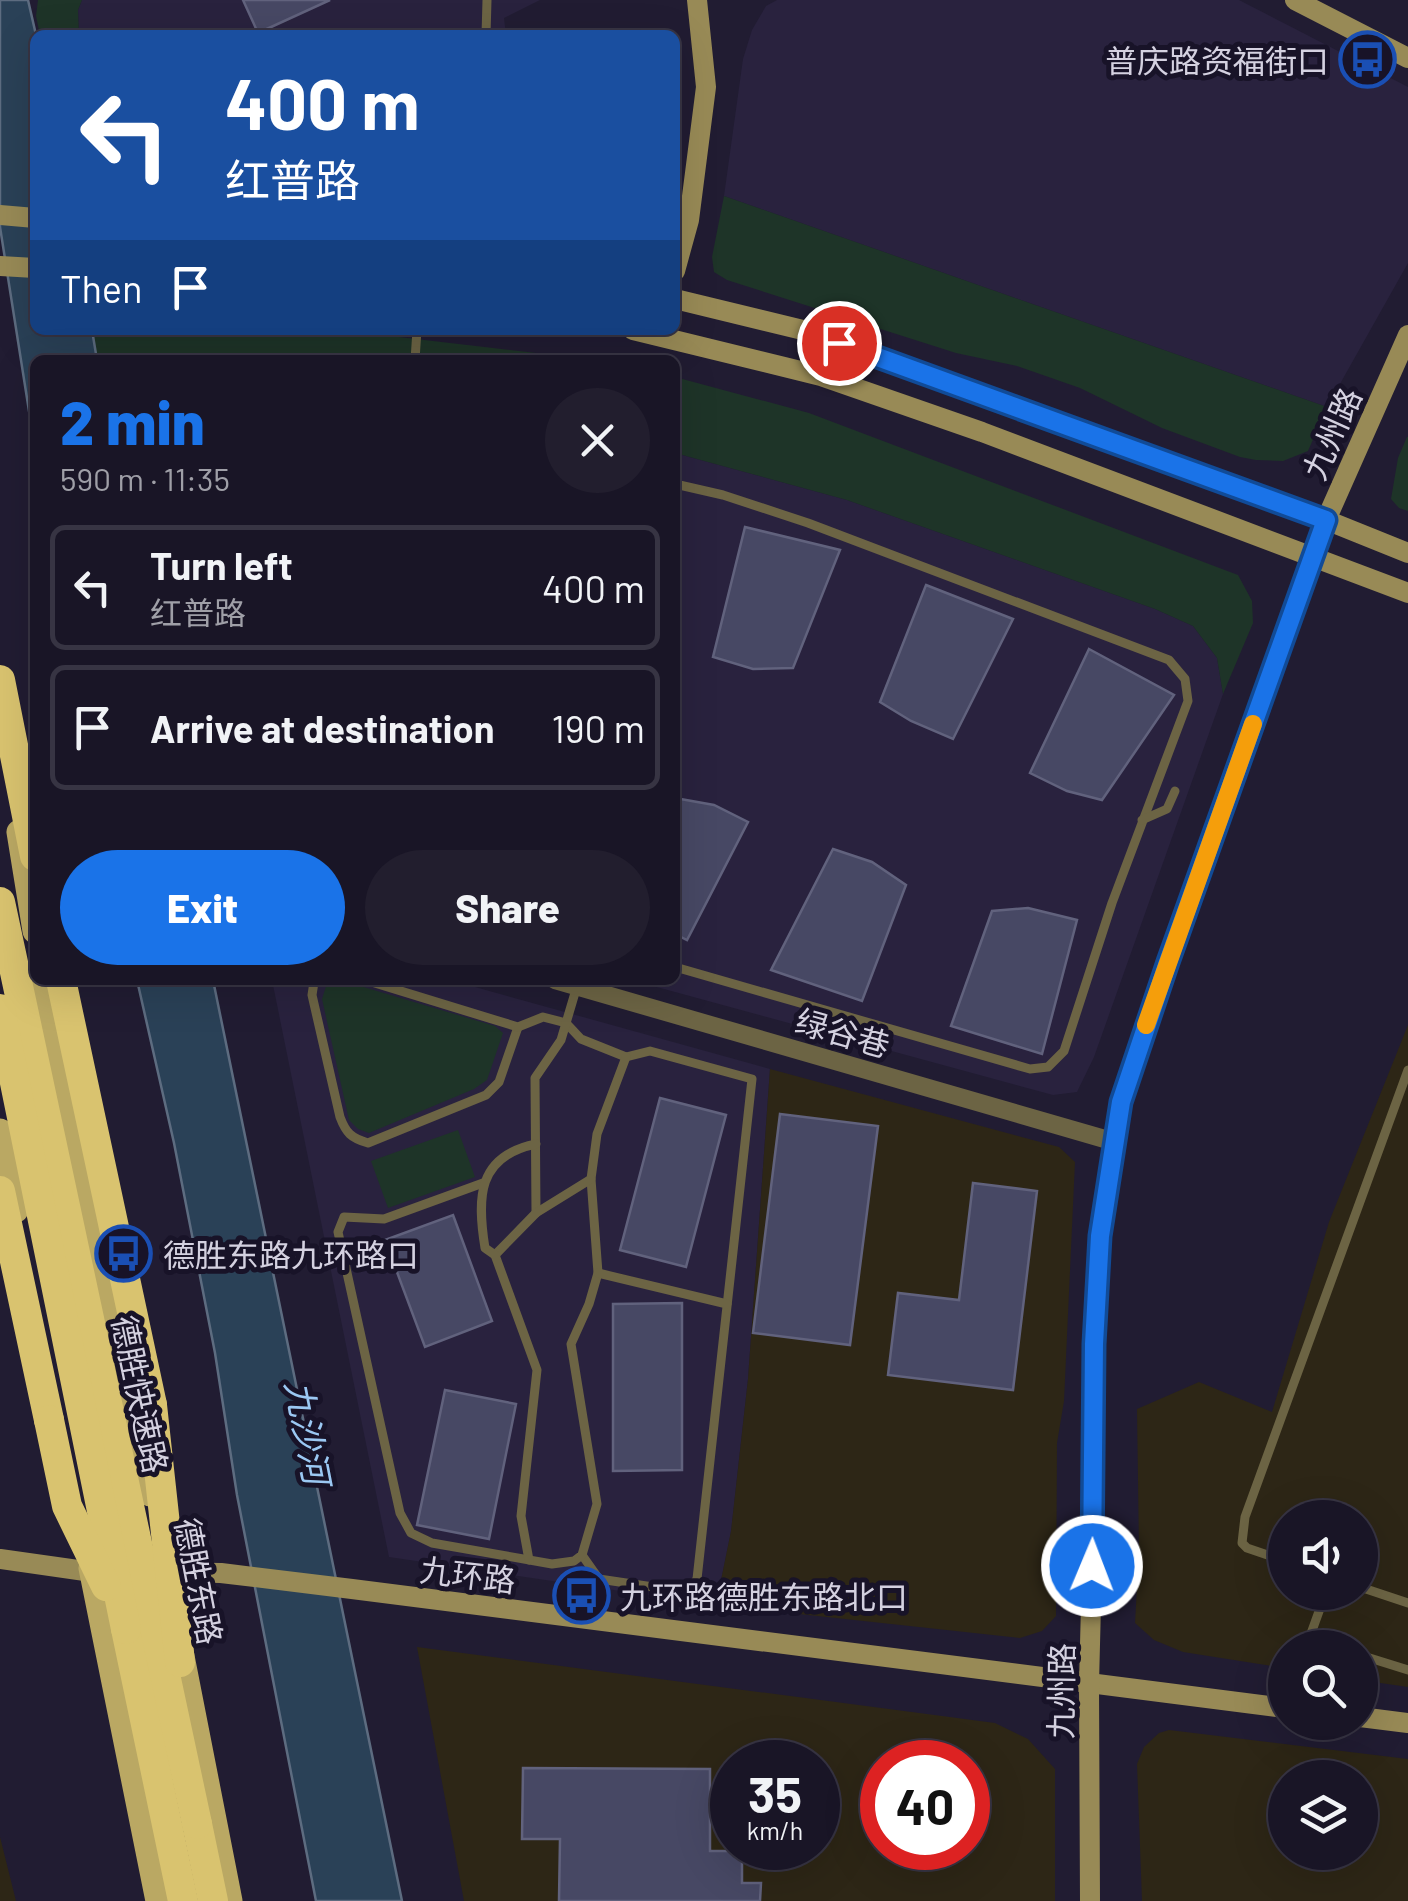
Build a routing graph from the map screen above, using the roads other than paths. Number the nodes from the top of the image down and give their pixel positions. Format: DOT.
graph roads {
  1 [pos="487,0"];
  2 [pos="1295,0"];
  3 [pos="703,3"];
  4 [pos="486,30"];
  5 [pos="1408,58"];
  6 [pos="0,215"];
  7 [pos="30,218"];
  8 [pos="680,253"];
  9 [pos="0,266"];
  10 [pos="30,268"];
  11 [pos="680,300"];
  12 [pos="654,335"];
  13 [pos="1408,335"];
  14 [pos="680,485"];
  15 [pos="1326,520"];
  16 [pos="1408,553"];
  17 [pos="1313,556"];
  18 [pos="1408,593"];
  19 [pos="0,680"];
  20 [pos="4,716"];
  21 [pos="1174,791"];
  22 [pos="1142,820"];
  23 [pos="30,833"];
  24 [pos="30,896"];
  25 [pos="0,902"];
  26 [pos="680,969"];
  27 [pos="45,985"];
  28 [pos="62,985"];
  29 [pos="314,985"];
  30 [pos="382,985"];
  31 [pos="577,985"];
  32 [pos="585,985"];
  33 [pos="0,1008"];
  34 [pos="566,1023"];
  35 [pos="518,1026"];
  36 [pos="626,1057"];
  37 [pos="1408,1070"];
  38 [pos="1115,1142"];
  39 [pos="2,1143"];
  40 [pos="536,1144"];
  41 [pos="591,1179"];
  42 [pos="484,1182"];
  43 [pos="0,1190"];
  44 [pos="536,1213"];
  45 [pos="495,1255"];
  46 [pos="598,1273"];
  47 [pos="727,1304"];
  48 [pos="582,1555"];
  49 [pos="1268,1555"];
  50 [pos="0,1559"];
  51 [pos="529,1560"];
  52 [pos="92,1572"];
  53 [pos="166,1572"];
  54 [pos="1378,1593"];
  55 [pos="1408,1603"];
  56 [pos="126,1629"];
  57 [pos="1378,1661"];
  58 [pos="1408,1670"];
  59 [pos="1090,1684"];
  60 [pos="1268,1706"];
  61 [pos="1378,1720"];
  62 [pos="1408,1724"];
  63 [pos="197,1824"];
  64 [pos="158,1901"];
  65 [pos="183,1901"];
  66 [pos="213,1901"];
  67 [pos="230,1901"];
  68 [pos="1090,1901"];
  1 -- 4 [label="lane"];
  2 -- 5 [label="street"];
  3 -- 8 [label="street"];
  6 -- 7 [label="street"];
  9 -- 10 [label="street"];
  11 -- 15 [label="street"];
  12 -- 17 [label="street"];
  13 -- 15 [label="street, 九州路"];
  14 -- 22 [label="lane"];
  15 -- 16 [label="street"];
  15 -- 17 [label="street, 九州路"];
  17 -- 18 [label="street"];
  17 -- 38 [label="street, 九州路"];
  19 -- 20 [label="highway"];
  20 -- 23 [label="highway"];
  20 -- 24 [label="main road"];
  21 -- 22 [label="lane"];
  22 -- 26 [label="lane"];
  25 -- 63 [label="highway, 德胜快速路, bridge"];
  27 -- 53 [label="main road, 德胜东路"];
  28 -- 63 [label="highway, bridge"];
  29 -- 35 [label="lane"];
  30 -- 35 [label="lane"];
  31 -- 34 [label="lane"];
  32 -- 38 [label="street, 绿谷巷"];
  33 -- 56 [label="highway, 德胜快速路, bridge"];
  34 -- 35 [label="lane"];
  34 -- 36 [label="lane"];
  34 -- 40 [label="lane"];
  36 -- 41 [label="lane"];
  36 -- 47 [label="lane"];
  37 -- 49 [label="lane"];
  38 -- 59 [label="street, 九州路"];
  39 -- 52 [label="main road"];
  40 -- 42 [label="lane"];
  40 -- 44 [label="lane"];
  41 -- 44 [label="lane"];
  41 -- 46 [label="lane"];
  42 -- 45 [label="lane"];
  42 -- 51 [label="lane"];
  43 -- 56 [label="highway, bridge"];
  44 -- 45 [label="lane"];
  45 -- 51 [label="lane"];
  46 -- 47 [label="lane"];
  46 -- 48 [label="lane"];
  47 -- 48 [label="lane"];
  48 -- 51 [label="lane"];
  50 -- 52 [label="street, 九环路"];
  52 -- 53 [label="street, 九环路"];
  52 -- 64 [label="main road"];
  53 -- 59 [label="street, 九环路"];
  53 -- 67 [label="main road, 德胜东路"];
  54 -- 55 [label="lane"];
  56 -- 65 [label="highway, 德胜快速路"];
  57 -- 58 [label="lane"];
  59 -- 60 [label="street, 九环路"];
  59 -- 68 [label="street, 九州路"];
  61 -- 62 [label="street"];
  63 -- 66 [label="highway, 德胜快速路"];
}
